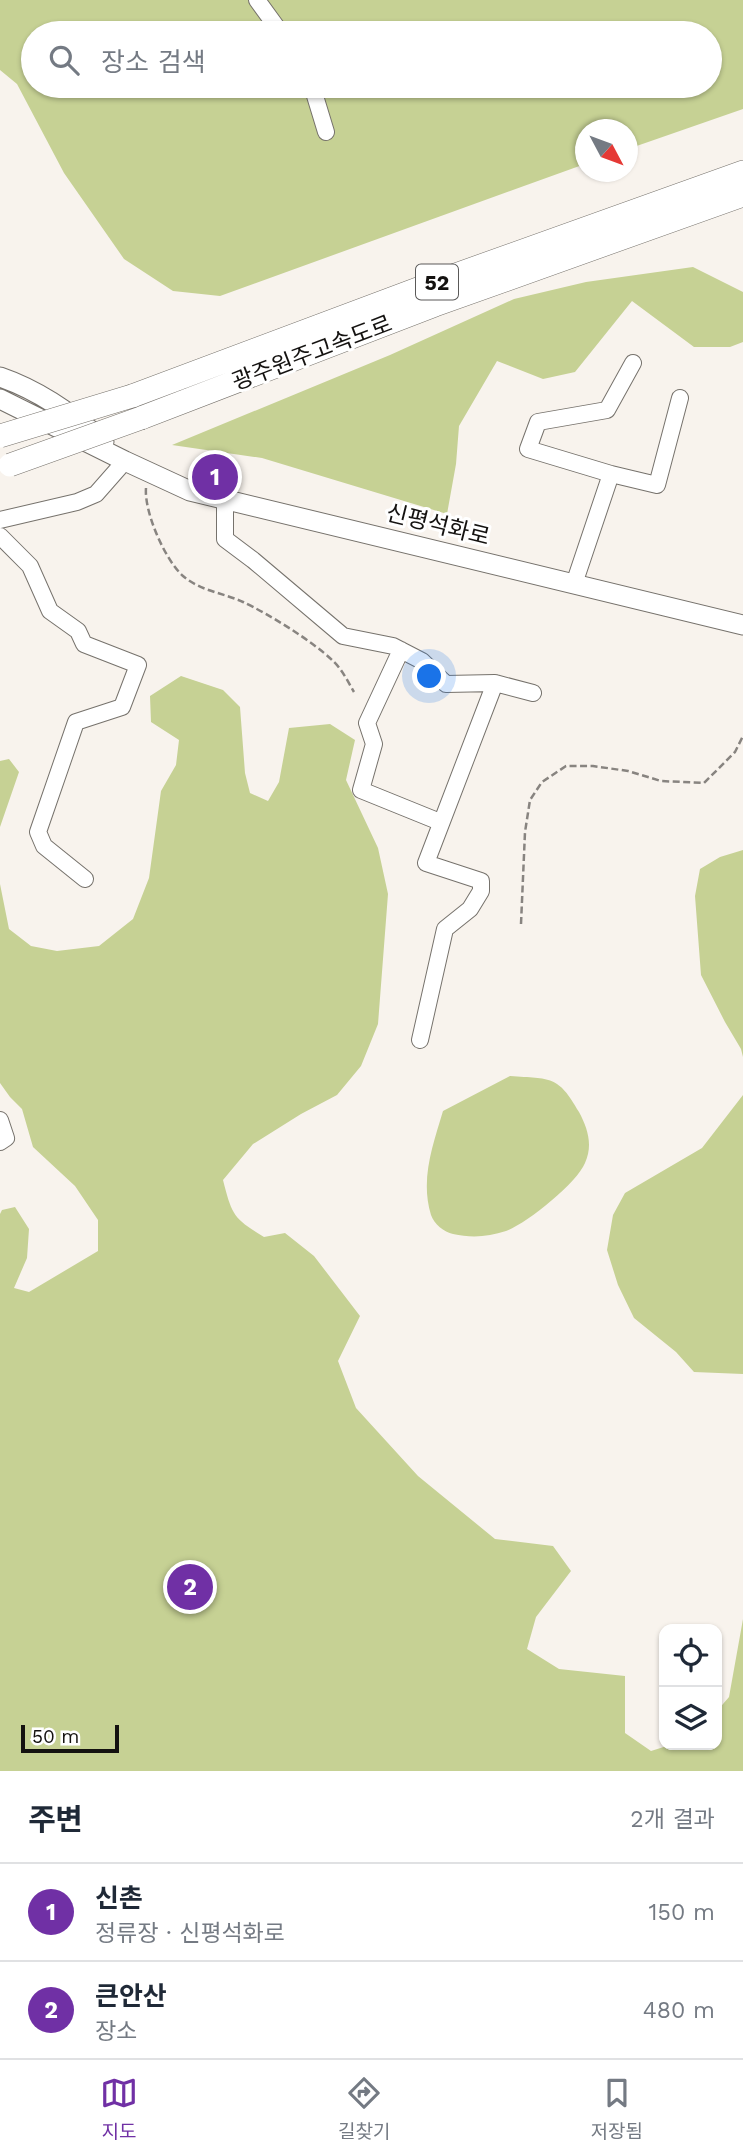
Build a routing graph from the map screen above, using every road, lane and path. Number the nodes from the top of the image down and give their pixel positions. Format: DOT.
graph roads {
  1 [pos="257,0"];
  2 [pos="272,21"];
  3 [pos="316,98"];
  4 [pos="326,132"];
  5 [pos="743,172"];
  6 [pos="743,195"];
  7 [pos="633,363"];
  8 [pos="0,377"];
  9 [pos="0,398"];
  10 [pos="680,398"];
  11 [pos="0,436"];
  12 [pos="125,461"];
  13 [pos="5,467"];
  14 [pos="611,474"];
  15 [pos="147,485"];
  16 [pos="225,499"];
  17 [pos="0,520"];
  18 [pos="0,536"];
  19 [pos="573,584"];
  20 [pos="743,625"];
  21 [pos="401,650"];
  22 [pos="495,683"];
  23 [pos="354,692"];
  24 [pos="533,693"];
  25 [pos="743,736"];
  26 [pos="440,822"];
  27 [pos="85,879"];
  28 [pos="521,924"];
  29 [pos="420,1040"];
  30 [pos="0,1120"];
  31 [pos="0,1142"];
  1 -- 2 [label="street"];
  3 -- 4 [label="street"];
  5 -- 11 [label="highway, 광주원주고속도로 / 52, bridge"];
  6 -- 13 [label="highway, 광주원주고속도로 / 52, bridge"];
  7 -- 14 [label="street"];
  8 -- 12 [label="main road, 신평석화로"];
  9 -- 12 [label="main road, 신평석화로"];
  10 -- 14 [label="street"];
  12 -- 16 [label="main road, 신평석화로"];
  12 -- 17 [label="street"];
  14 -- 19 [label="street"];
  15 -- 23 [label="path"];
  16 -- 19 [label="main road, 신평석화로"];
  16 -- 21 [label="street"];
  18 -- 27 [label="street"];
  19 -- 20 [label="main road, 신평석화로"];
  21 -- 22 [label="street"];
  21 -- 26 [label="street"];
  22 -- 24 [label="street"];
  22 -- 26 [label="street"];
  25 -- 28 [label="path"];
  26 -- 29 [label="street"];
  30 -- 31 [label="street"];
}
